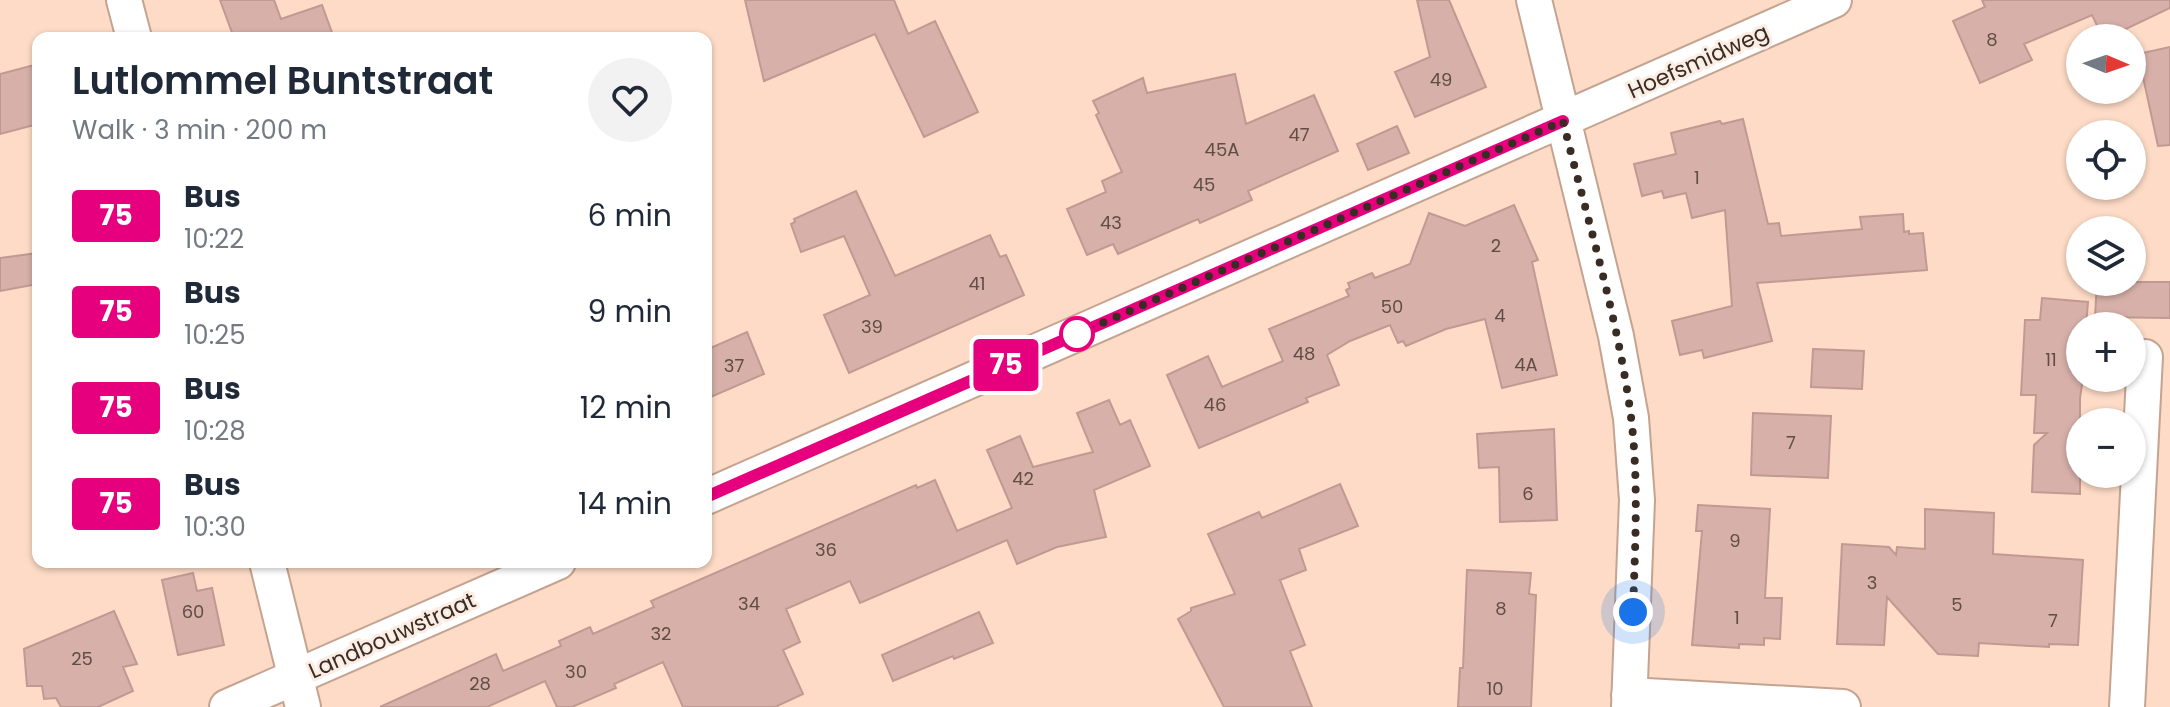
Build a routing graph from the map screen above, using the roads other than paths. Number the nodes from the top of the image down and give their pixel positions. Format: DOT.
graph roads {
  1 [pos="124,0"];
  2 [pos="1534,0"];
  3 [pos="1834,0"];
  4 [pos="132,32"];
  5 [pos="1563,121"];
  6 [pos="2143,392"];
  7 [pos="712,494"];
  8 [pos="268,568"];
  9 [pos="546,568"];
  10 [pos="299,692"];
  11 [pos="1629,701"];
  12 [pos="227,707"];
  13 [pos="1843,707"];
  14 [pos="2127,707"];
  1 -- 4 [label="street"];
  2 -- 5 [label="street"];
  3 -- 5 [label="street, Hoefsmidweg"];
  5 -- 7 [label="street"];
  5 -- 11 [label="street"];
  6 -- 14 [label="street"];
  8 -- 10 [label="street"];
  9 -- 10 [label="street, Landbouwstraat"];
  10 -- 12 [label="street, Landbouwstraat"];
  11 -- 13 [label="street"];
}
